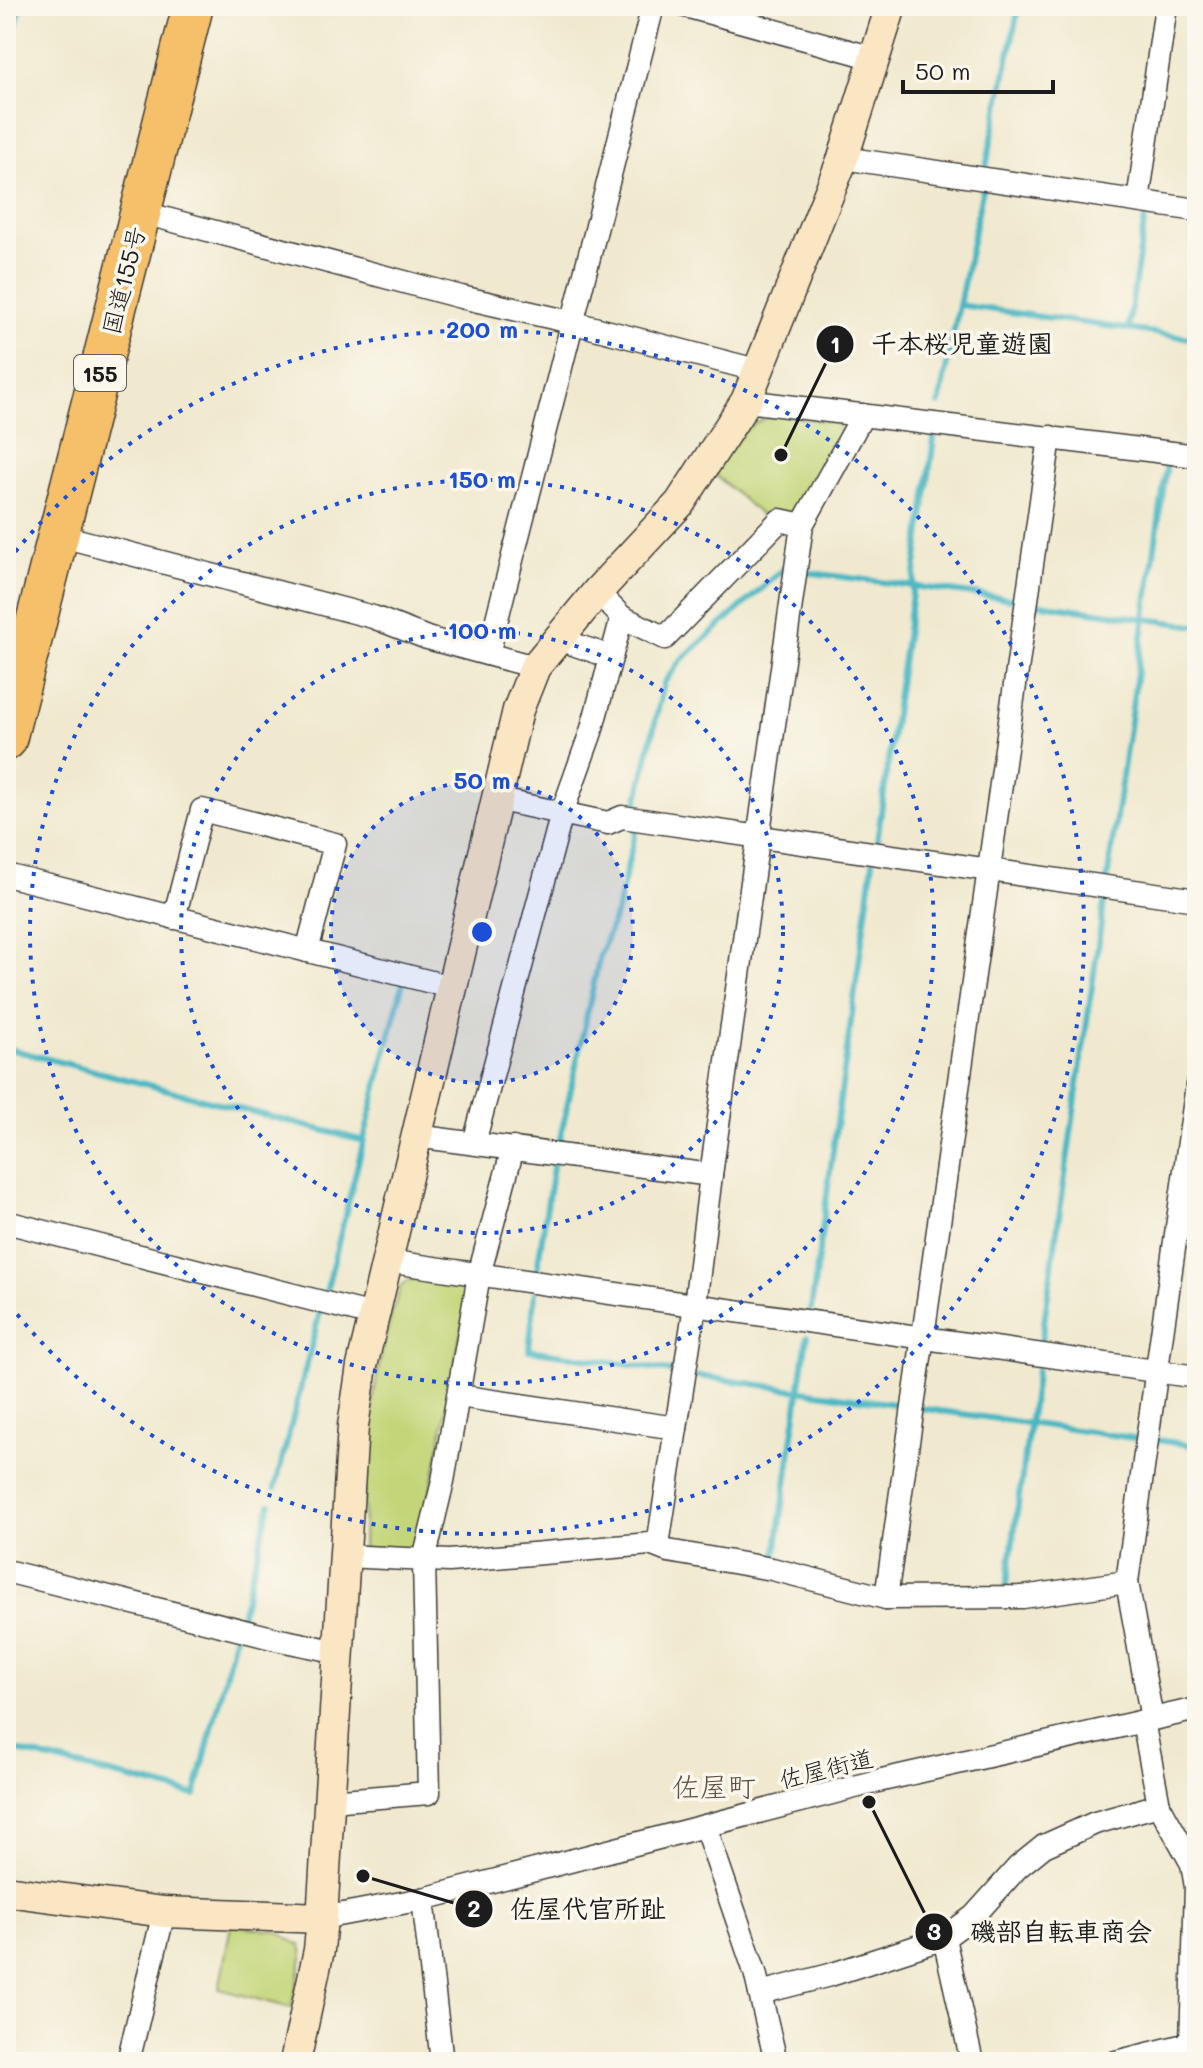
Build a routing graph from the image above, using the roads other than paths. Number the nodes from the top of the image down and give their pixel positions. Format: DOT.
graph roads {
  1 [pos="193,6"];
  2 [pos="653,6"];
  3 [pos="685,6"];
  4 [pos="891,6"];
  5 [pos="1166,6"];
  6 [pos="874,58"];
  7 [pos="843,158"];
  8 [pos="1138,201"];
  9 [pos="1197,210"];
  10 [pos="140,212"];
  11 [pos="571,322"];
  12 [pos="760,371"];
  13 [pos="746,401"];
  14 [pos="863,415"];
  15 [pos="1050,437"];
  16 [pos="1197,456"];
  17 [pos="802,525"];
  18 [pos="58,535"];
  19 [pos="597,592"];
  20 [pos="622,617"];
  21 [pos="558,639"];
  22 [pos="488,654"];
  23 [pos="611,657"];
  24 [pos="535,667"];
  25 [pos="6,740"];
  26 [pos="496,799"];
  27 [pos="562,813"];
  28 [pos="758,837"];
  29 [pos="990,870"];
  30 [pos="6,875"];
  31 [pos="1197,900"];
  32 [pos="174,918"];
  33 [pos="307,951"];
  34 [pos="451,987"];
  35 [pos="1197,1085"];
  36 [pos="416,1136"];
  37 [pos="474,1143"];
  38 [pos="513,1148"];
  39 [pos="711,1175"];
  40 [pos="6,1222"];
  41 [pos="386,1261"];
  42 [pos="479,1275"];
  43 [pos="695,1305"];
  44 [pos="373,1315"];
  45 [pos="924,1338"];
  46 [pos="1157,1372"];
  47 [pos="1197,1377"];
  48 [pos="459,1396"];
  49 [pos="676,1428"];
  50 [pos="658,1545"];
  51 [pos="344,1556"];
  52 [pos="424,1560"];
  53 [pos="6,1571"];
  54 [pos="1127,1582"];
  55 [pos="886,1598"];
  56 [pos="339,1652"];
  57 [pos="1197,1709"];
  58 [pos="1147,1720"];
  59 [pos="330,1801"];
  60 [pos="1159,1805"];
  61 [pos="705,1826"];
  62 [pos="6,1891"];
  63 [pos="423,1899"];
  64 [pos="164,1912"];
  65 [pos="322,1918"];
  66 [pos="944,1938"];
  67 [pos="760,1993"];
  68 [pos="1194,2049"];
  69 [pos="128,2062"];
  70 [pos="295,2062"];
  71 [pos="442,2062"];
  72 [pos="776,2062"];
  73 [pos="972,2062"];
  74 [pos="1116,2062"];
  1 -- 10 [label="highway, 国道155号 / 155"];
  2 -- 11 [label="street"];
  3 -- 6 [label="street"];
  4 -- 6 [label="street"];
  5 -- 8 [label="street"];
  6 -- 7 [label="street"];
  7 -- 8 [label="street"];
  7 -- 12 [label="street"];
  8 -- 9 [label="street"];
  10 -- 11 [label="street"];
  10 -- 18 [label="highway, 国道155号 / 155"];
  11 -- 12 [label="street"];
  11 -- 22 [label="street"];
  12 -- 13 [label="street"];
  13 -- 14 [label="street"];
  13 -- 19 [label="street"];
  14 -- 15 [label="street"];
  14 -- 17 [label="street"];
  15 -- 16 [label="street"];
  15 -- 29 [label="street"];
  17 -- 20 [label="street"];
  17 -- 28 [label="street"];
  18 -- 22 [label="street"];
  18 -- 25 [label="highway, 国道155号 / 155"];
  19 -- 20 [label="street"];
  19 -- 21 [label="street"];
  20 -- 23 [label="street"];
  21 -- 23 [label="street"];
  21 -- 24 [label="street"];
  22 -- 24 [label="street"];
  23 -- 27 [label="street"];
  24 -- 26 [label="street"];
  26 -- 27 [label="street"];
  26 -- 34 [label="street"];
  27 -- 28 [label="street"];
  27 -- 37 [label="street"];
  28 -- 29 [label="street"];
  28 -- 39 [label="street"];
  29 -- 31 [label="street"];
  29 -- 45 [label="street"];
  30 -- 32 [label="street"];
  32 -- 33 [label="street"];
  32 -- 33 [label="street"];
  33 -- 34 [label="street"];
  34 -- 36 [label="street"];
  35 -- 46 [label="street"];
  36 -- 37 [label="street"];
  36 -- 41 [label="street"];
  37 -- 38 [label="street"];
  38 -- 39 [label="street"];
  38 -- 42 [label="street"];
  39 -- 43 [label="street"];
  40 -- 44 [label="street"];
  41 -- 42 [label="street"];
  41 -- 44 [label="street"];
  42 -- 43 [label="street"];
  42 -- 48 [label="street"];
  43 -- 45 [label="street"];
  43 -- 49 [label="street"];
  44 -- 51 [label="street"];
  45 -- 46 [label="street"];
  45 -- 55 [label="street"];
  46 -- 47 [label="street"];
  46 -- 54 [label="street"];
  48 -- 49 [label="street"];
  48 -- 52 [label="street"];
  49 -- 50 [label="street"];
  50 -- 52 [label="street"];
  50 -- 55 [label="street"];
  51 -- 52 [label="street"];
  51 -- 56 [label="street"];
  52 -- 59 [label="street"];
  53 -- 56 [label="street"];
  54 -- 55 [label="street"];
  54 -- 58 [label="street"];
  56 -- 59 [label="street"];
  57 -- 58 [label="street, 佐屋街道"];
  58 -- 60 [label="street"];
  58 -- 61 [label="street, 佐屋街道"];
  59 -- 65 [label="street"];
  60 -- 66 [label="street"];
  60 -- 68 [label="street"];
  61 -- 63 [label="street, 佐屋街道"];
  61 -- 67 [label="street"];
  62 -- 64 [label="street"];
  63 -- 65 [label="street, 佐屋街道"];
  63 -- 71 [label="street"];
  64 -- 65 [label="street"];
  64 -- 69 [label="street"];
  65 -- 70 [label="street"];
  66 -- 67 [label="street"];
  66 -- 73 [label="street"];
  67 -- 72 [label="street"];
  68 -- 74 [label="street"];
}
